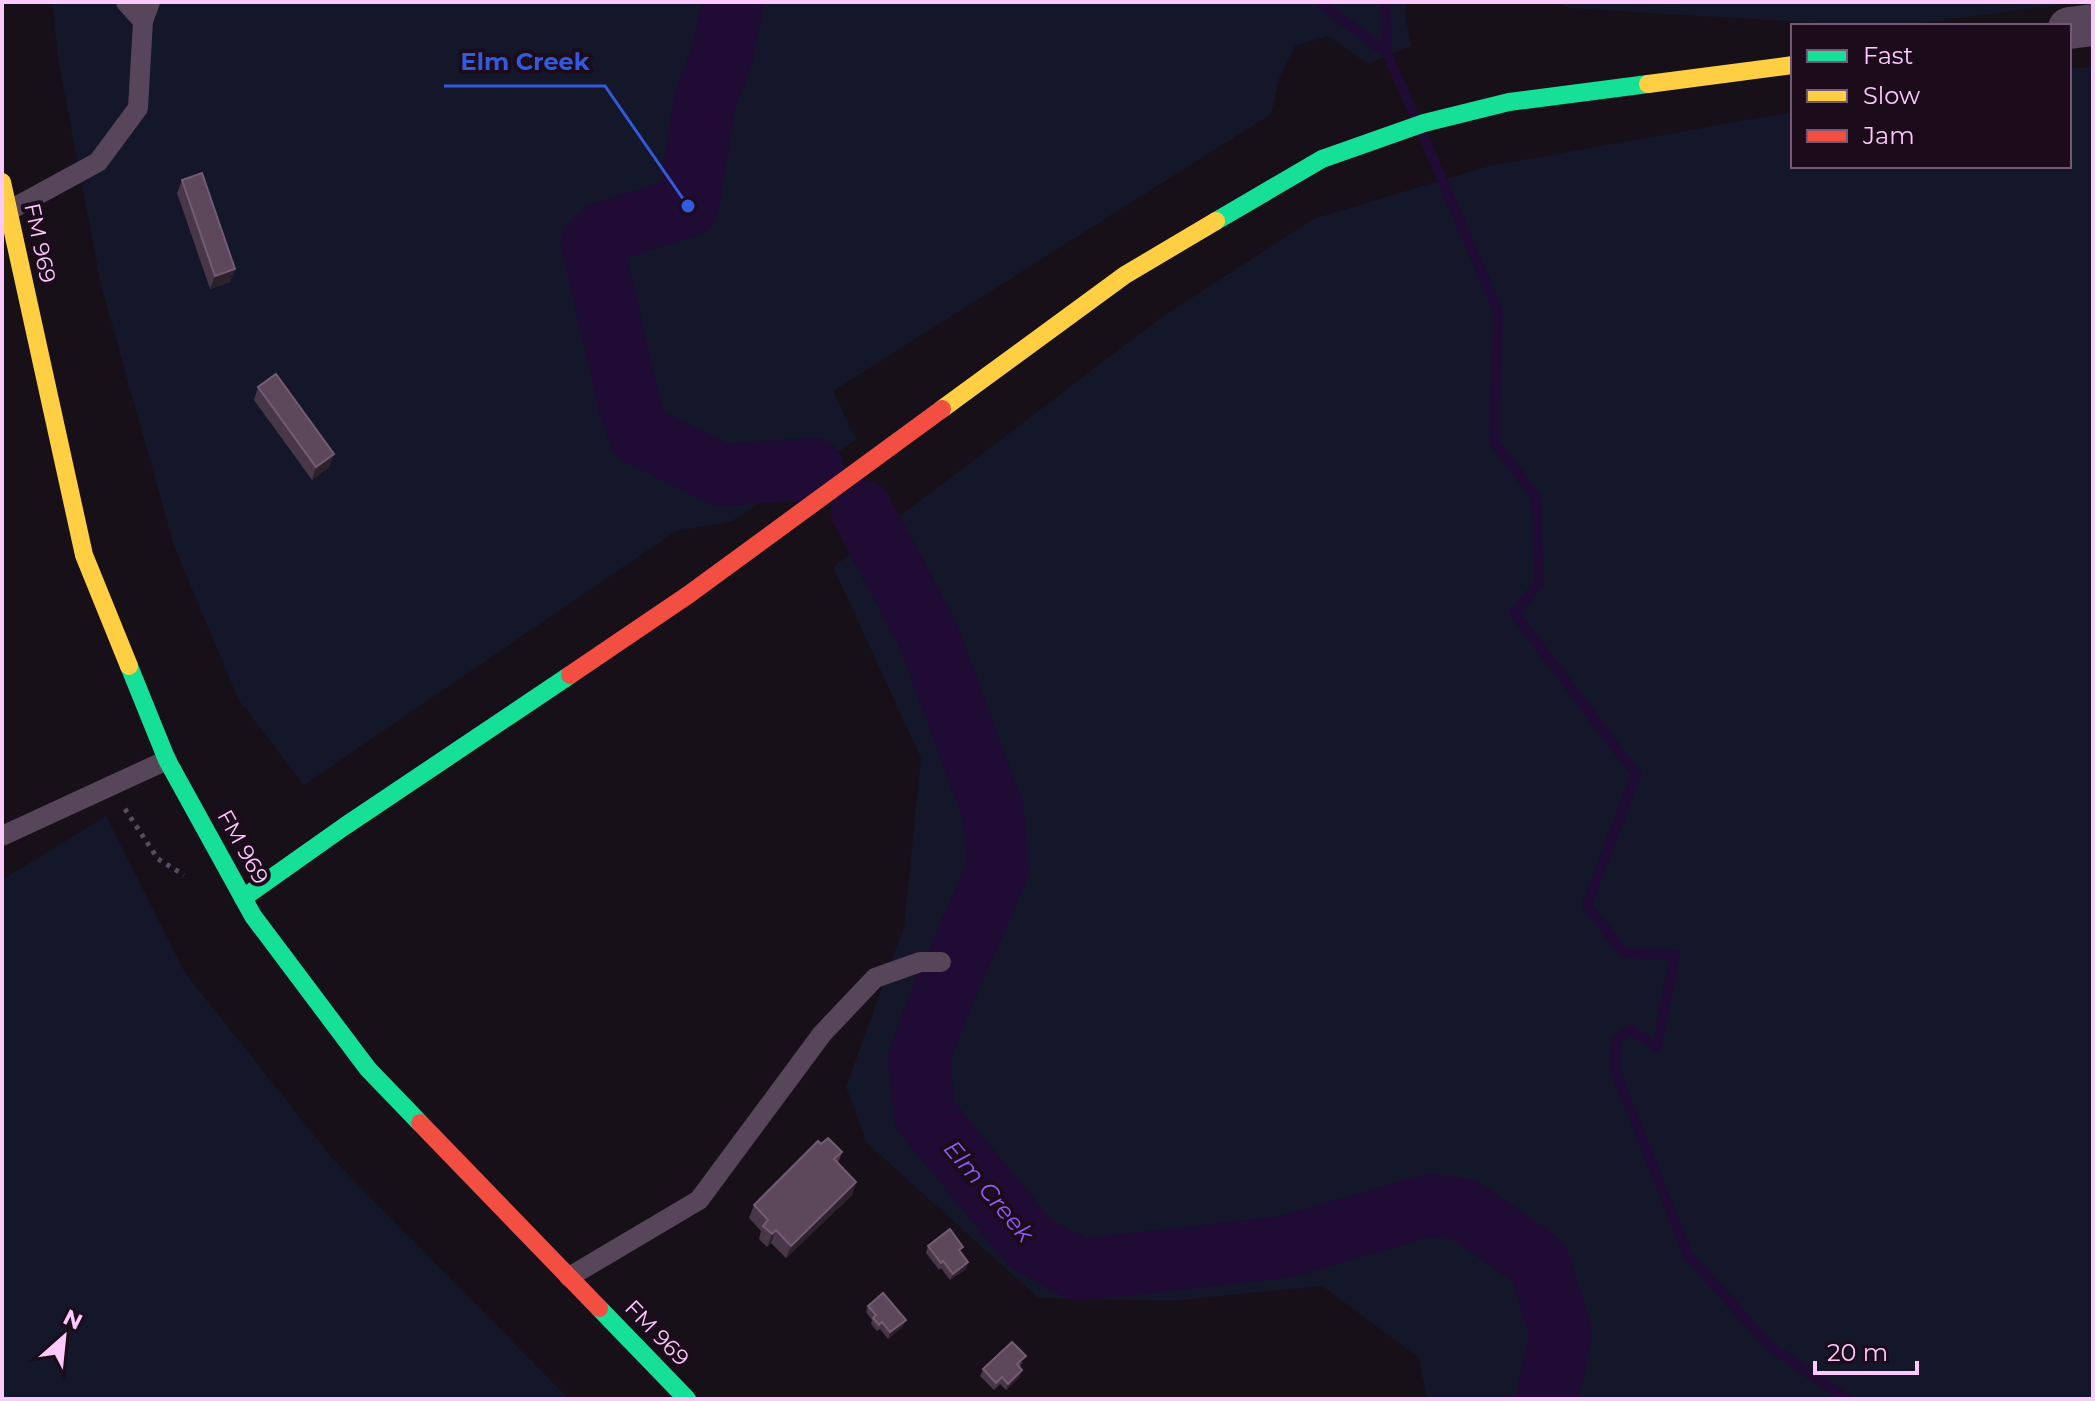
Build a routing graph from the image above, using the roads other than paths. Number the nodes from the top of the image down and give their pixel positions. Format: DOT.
graph roads {
  1 [pos="126,2"];
  2 [pos="147,11"];
  3 [pos="2093,25"];
  4 [pos="2071,28"];
  5 [pos="1791,65"];
  6 [pos="2,182"];
  7 [pos="8,211"];
  8 [pos="167,760"];
  9 [pos="2,836"];
  10 [pos="243,898"];
  11 [pos="941,962"];
  12 [pos="569,1277"];
  13 [pos="687,1399"];
  1 -- 2 [label="lane"];
  2 -- 7 [label="lane"];
  3 -- 4 [label="street"];
  5 -- 10 [label="street"];
  6 -- 7 [label="street, FM 969 / FM 969"];
  7 -- 8 [label="street, FM 969 / FM 969"];
  8 -- 9 [label="lane"];
  8 -- 10 [label="street, FM 969 / FM 969"];
  10 -- 12 [label="street, FM 969 / FM 969"];
  11 -- 12 [label="lane"];
  12 -- 13 [label="street, FM 969 / FM 969"];
}
